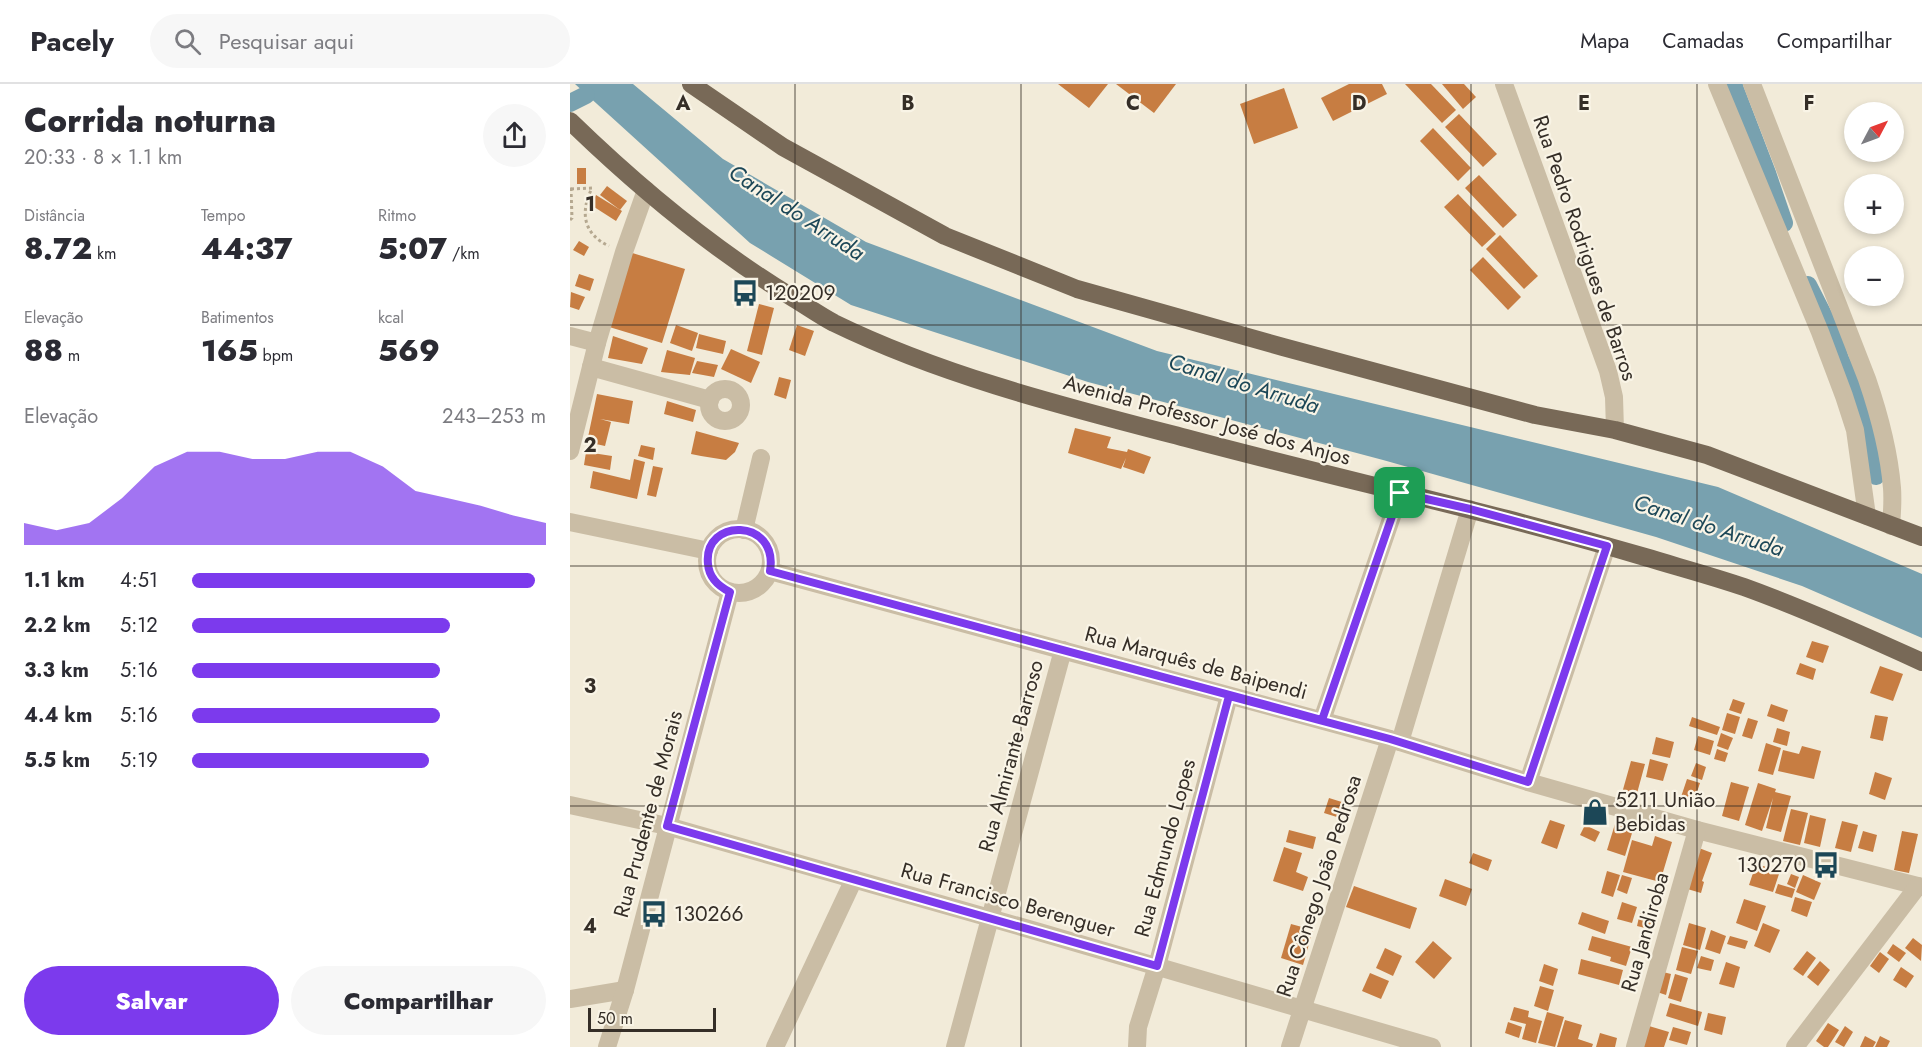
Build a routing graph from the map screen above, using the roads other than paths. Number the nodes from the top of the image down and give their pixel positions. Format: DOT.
graph roads {
  1 [pos="691,84"];
  2 [pos="1504,84"];
  3 [pos="1717,84"];
  4 [pos="1752,84"];
  5 [pos="570,121"];
  6 [pos="645,190"];
  7 [pos="570,336"];
  8 [pos="597,343"];
  9 [pos="591,367"];
  10 [pos="710,400"];
  11 [pos="1615,430"];
  12 [pos="570,451"];
  13 [pos="761,458"];
  14 [pos="1400,493"];
  15 [pos="1470,509"];
  16 [pos="1867,516"];
  17 [pos="570,522"];
  18 [pos="1891,526"];
  19 [pos="744,530"];
  20 [pos="1922,537"];
  21 [pos="1607,546"];
  22 [pos="709,551"];
  23 [pos="770,571"];
  24 [pos="730,592"];
  25 [pos="1063,650"];
  26 [pos="1922,662"];
  27 [pos="1229,696"];
  28 [pos="1322,720"];
  29 [pos="1395,740"];
  30 [pos="1528,782"];
  31 [pos="570,805"];
  32 [pos="667,826"];
  33 [pos="1697,830"];
  34 [pos="854,879"];
  35 [pos="1920,886"];
  36 [pos="991,918"];
  37 [pos="1157,966"];
  38 [pos="625,990"];
  39 [pos="570,999"];
  40 [pos="1304,1010"];
  41 [pos="608,1047"];
  42 [pos="775,1047"];
  43 [pos="955,1047"];
  44 [pos="1137,1047"];
  45 [pos="1290,1047"];
  46 [pos="1432,1047"];
  47 [pos="1635,1047"];
  48 [pos="1795,1047"];
  1 -- 11 [label="main road"];
  2 -- 11 [label="street, Rua Pedro Rodrigues de Barros"];
  3 -- 16 [label="street"];
  4 -- 18 [label="street"];
  5 -- 6 [label="main road, Avenida Professor José dos Anjos"];
  6 -- 8 [label="street"];
  6 -- 14 [label="main road, Avenida Professor José dos Anjos"];
  7 -- 8 [label="street"];
  8 -- 9 [label="street"];
  9 -- 10 [label="street"];
  9 -- 12 [label="street"];
  11 -- 16 [label="main road"];
  13 -- 19 [label="street"];
  14 -- 15 [label="main road, Avenida Professor José dos Anjos"];
  14 -- 28 [label="street"];
  15 -- 21 [label="main road, Avenida Professor José dos Anjos"];
  15 -- 29 [label="street, Rua Cônego João Pedrosa"];
  16 -- 18 [label="main road"];
  17 -- 22 [label="street"];
  18 -- 20 [label="main road"];
  19 -- 22 [label="street"];
  19 -- 23 [label="street"];
  21 -- 26 [label="main road, Avenida Professor José dos Anjos"];
  21 -- 30 [label="street"];
  22 -- 24 [label="street"];
  23 -- 24 [label="street"];
  23 -- 25 [label="street, Rua Marquês de Baipendi"];
  24 -- 32 [label="street, Rua Prudente de Morais"];
  25 -- 27 [label="street, Rua Marquês de Baipendi"];
  25 -- 36 [label="street, Rua Almirante Barroso"];
  27 -- 28 [label="street, Rua Marquês de Baipendi"];
  27 -- 37 [label="street, Rua Edmundo Lopes"];
  28 -- 29 [label="street, Rua Marquês de Baipendi"];
  29 -- 30 [label="street, Rua Marquês de Baipendi"];
  29 -- 40 [label="street, Rua Cônego João Pedrosa"];
  30 -- 33 [label="street, Rua Marquês de Baipendi"];
  31 -- 32 [label="street, Rua Francisco Berenguer"];
  32 -- 34 [label="street, Rua Francisco Berenguer"];
  32 -- 38 [label="street, Rua Prudente de Morais"];
  33 -- 35 [label="street, Rua Marquês de Baipendi"];
  33 -- 47 [label="street, Rua Jandiroba"];
  34 -- 36 [label="street, Rua Francisco Berenguer"];
  34 -- 42 [label="street"];
  35 -- 48 [label="street"];
  36 -- 37 [label="street, Rua Francisco Berenguer"];
  36 -- 43 [label="street, Rua Almirante Barroso"];
  37 -- 40 [label="street, Rua Francisco Berenguer"];
  37 -- 44 [label="street, Rua Edmundo Lopes"];
  38 -- 39 [label="street"];
  38 -- 41 [label="street, Rua Prudente de Morais"];
  40 -- 45 [label="street, Rua Cônego João Pedrosa"];
  40 -- 46 [label="street, Rua Francisco Berenguer"];
}
